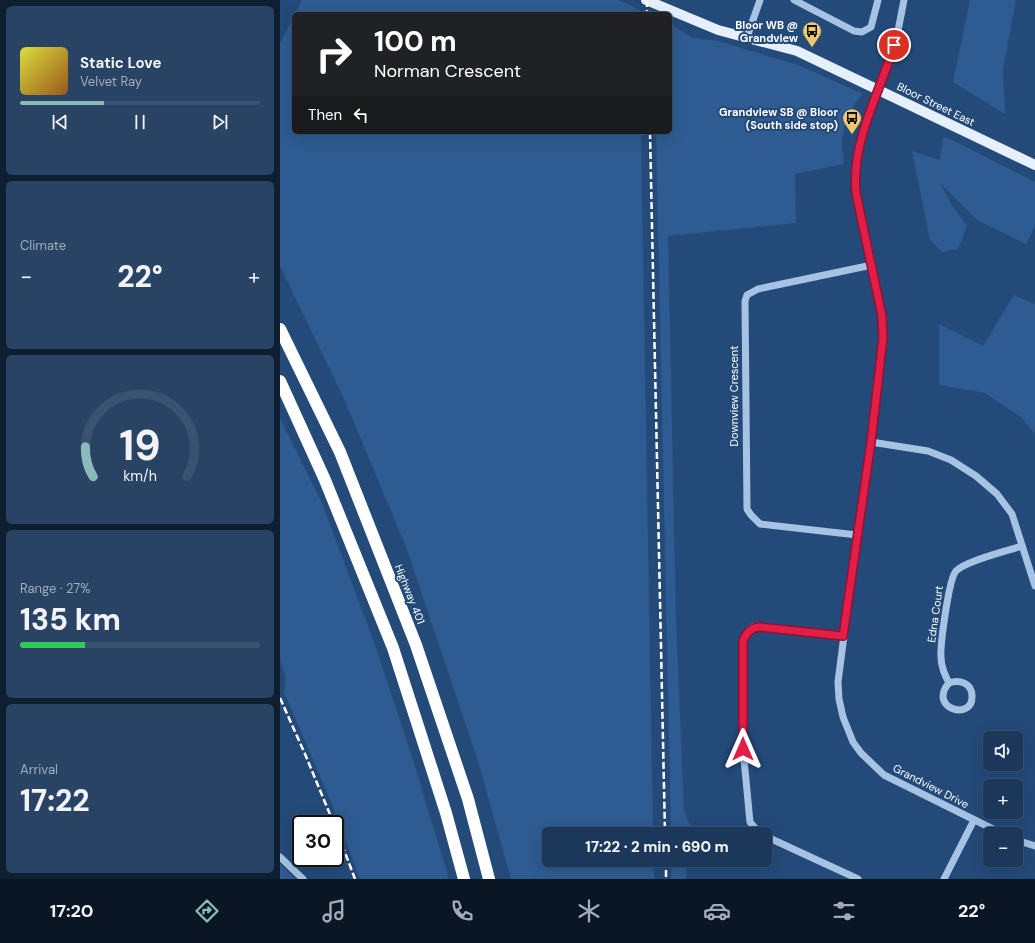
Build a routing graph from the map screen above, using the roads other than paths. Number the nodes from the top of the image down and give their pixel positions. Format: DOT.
graph roads {
  1 [pos="646,0"];
  2 [pos="760,0"];
  3 [pos="794,0"];
  4 [pos="878,0"];
  5 [pos="904,0"];
  6 [pos="747,37"];
  7 [pos="878,90"];
  8 [pos="1035,165"];
  9 [pos="872,265"];
  10 [pos="280,329"];
  11 [pos="280,381"];
  12 [pos="871,442"];
  13 [pos="856,535"];
  14 [pos="1022,546"];
  15 [pos="1035,586"];
  16 [pos="843,636"];
  17 [pos="949,683"];
  18 [pos="974,820"];
  19 [pos="754,827"];
  20 [pos="988,827"];
  21 [pos="772,839"];
  22 [pos="1023,842"];
  23 [pos="1035,846"];
  24 [pos="280,857"];
  25 [pos="303,879"];
  26 [pos="464,879"];
  27 [pos="488,879"];
  28 [pos="858,879"];
  29 [pos="944,879"];
  1 -- 6 [label="main road, Bloor Street East"];
  2 -- 6 [label="street"];
  3 -- 4 [label="street"];
  5 -- 7 [label="street, Grandview Drive"];
  6 -- 7 [label="main road, Bloor Street East"];
  7 -- 8 [label="main road, Bloor Street East"];
  7 -- 9 [label="street, Grandview Drive"];
  9 -- 12 [label="street, Grandview Drive"];
  9 -- 13 [label="street, Downview Crescent"];
  10 -- 27 [label="highway, Highway 401"];
  11 -- 26 [label="highway"];
  12 -- 13 [label="street, Grandview Drive"];
  12 -- 14 [label="street"];
  13 -- 16 [label="street, Grandview Drive"];
  14 -- 15 [label="street"];
  14 -- 17 [label="street, Edna Court"];
  16 -- 18 [label="street, Grandview Drive"];
  16 -- 19 [label="street"];
  17 -- 17 [label="street"];
  18 -- 20 [label="street, Grandview Drive"];
  18 -- 29 [label="street"];
  21 -- 28 [label="street"];
  22 -- 23 [label="street"];
  24 -- 25 [label="street"];
}
